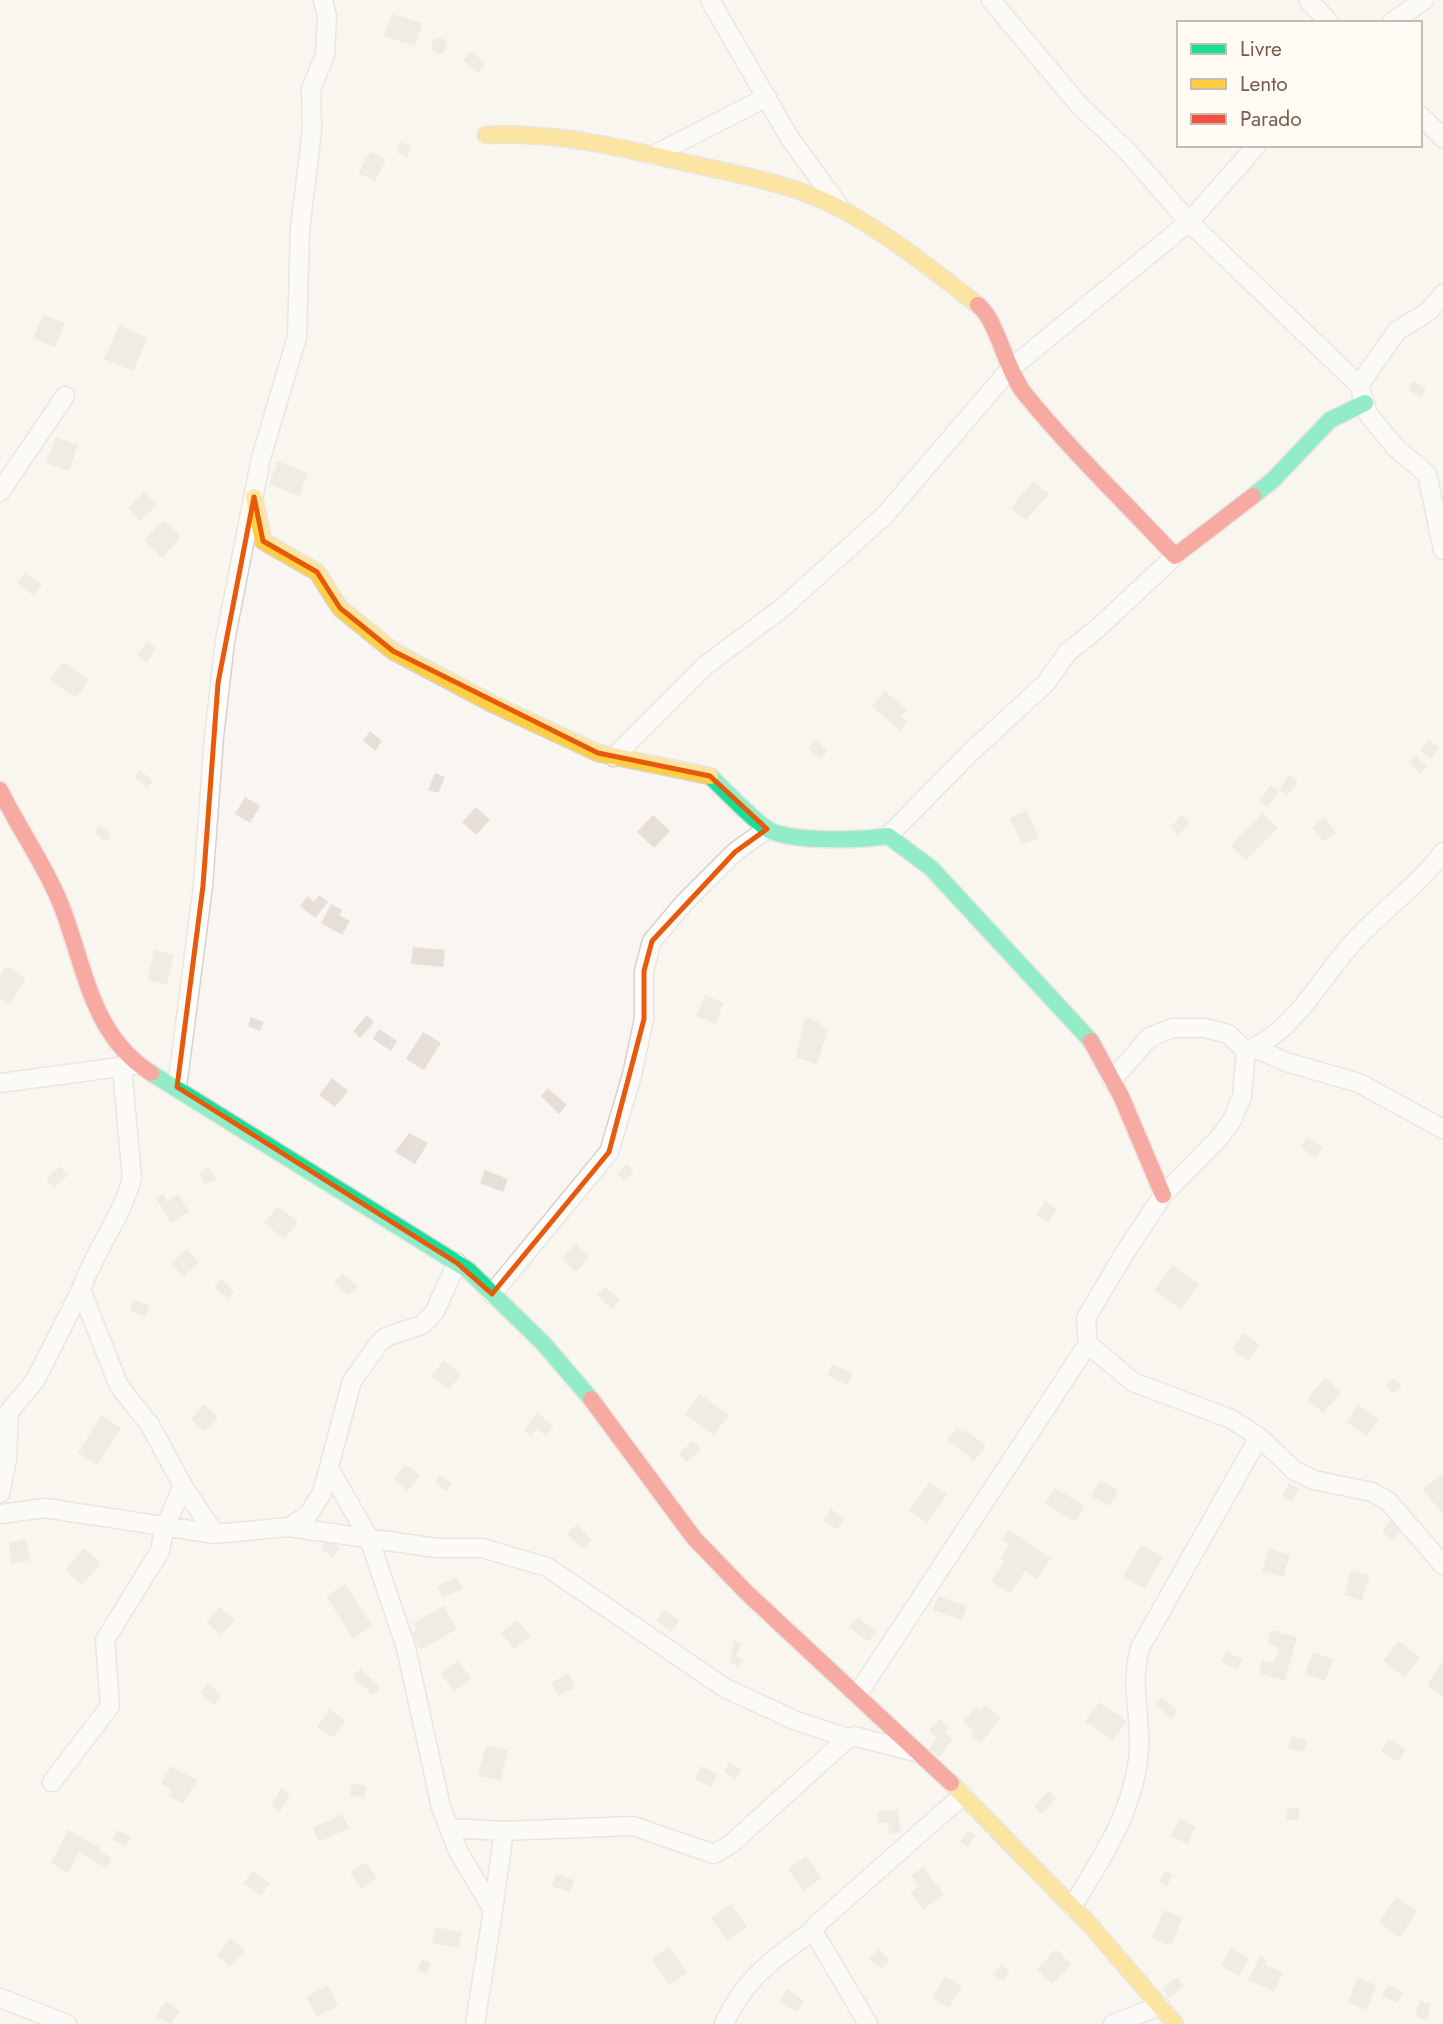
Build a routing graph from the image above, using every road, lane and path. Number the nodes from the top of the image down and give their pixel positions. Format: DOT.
graph roads {
  1 [pos="324,0"];
  2 [pos="710,0"];
  3 [pos="991,0"];
  4 [pos="1308,0"];
  5 [pos="1424,0"];
  6 [pos="1328,21"];
  7 [pos="1394,21"];
  8 [pos="767,97"];
  9 [pos="1422,117"];
  10 [pos="486,135"];
  11 [pos="1443,138"];
  12 [pos="1255,147"];
  13 [pos="654,155"];
  14 [pos="841,209"];
  15 [pos="1189,222"];
  16 [pos="1443,294"];
  17 [pos="1010,369"];
  18 [pos="1359,385"];
  19 [pos="65,396"];
  20 [pos="1365,402"];
  21 [pos="0,492"];
  22 [pos="254,497"];
  23 [pos="1443,550"];
  24 [pos="1175,556"];
  25 [pos="614,757"];
  26 [pos="0,790"];
  27 [pos="767,829"];
  28 [pos="887,836"];
  29 [pos="1443,852"];
  30 [pos="1250,1049"];
  31 [pos="130,1066"];
  32 [pos="1112,1080"];
  33 [pos="0,1083"];
  34 [pos="177,1087"];
  35 [pos="1443,1129"];
  36 [pos="1163,1195"];
  37 [pos="457,1263"];
  38 [pos="81,1290"];
  39 [pos="492,1294"];
  40 [pos="1088,1344"];
  41 [pos="1259,1437"];
  42 [pos="330,1470"];
  43 [pos="183,1486"];
  44 [pos="0,1493"];
  45 [pos="0,1514"];
  46 [pos="289,1527"];
  47 [pos="164,1529"];
  48 [pos="215,1534"];
  49 [pos="369,1538"];
  50 [pos="1443,1564"];
  51 [pos="857,1695"];
  52 [pos="848,1738"];
  53 [pos="922,1754"];
  54 [pos="52,1782"];
  55 [pos="963,1795"];
  56 [pos="449,1828"];
  57 [pos="504,1831"];
  58 [pos="1072,1907"];
  59 [pos="494,1910"];
  60 [pos="814,1930"];
  61 [pos="0,1998"];
  62 [pos="1160,2006"];
  63 [pos="67,2024"];
  64 [pos="475,2024"];
  65 [pos="724,2024"];
  66 [pos="867,2024"];
  67 [pos="1113,2024"];
  68 [pos="1175,2024"];
  1 -- 22 [label="street"];
  2 -- 8 [label="street"];
  3 -- 15 [label="street"];
  4 -- 6 [label="street"];
  5 -- 7 [label="street"];
  8 -- 13 [label="street"];
  8 -- 14 [label="street"];
  9 -- 11 [label="street"];
  10 -- 13 [label="street"];
  12 -- 15 [label="street"];
  13 -- 14 [label="street"];
  14 -- 17 [label="street"];
  15 -- 17 [label="street"];
  15 -- 18 [label="street"];
  16 -- 18 [label="street"];
  17 -- 24 [label="street"];
  17 -- 25 [label="street"];
  18 -- 20 [label="street"];
  19 -- 21 [label="street"];
  20 -- 23 [label="street"];
  20 -- 24 [label="street"];
  22 -- 25 [label="street"];
  22 -- 34 [label="street"];
  24 -- 28 [label="street"];
  25 -- 27 [label="street"];
  26 -- 31 [label="street"];
  27 -- 28 [label="street"];
  27 -- 39 [label="street"];
  28 -- 32 [label="street"];
  29 -- 30 [label="street"];
  30 -- 32 [label="street"];
  30 -- 35 [label="street"];
  30 -- 36 [label="street"];
  31 -- 33 [label="street"];
  31 -- 34 [label="street"];
  31 -- 38 [label="street"];
  32 -- 36 [label="street"];
  34 -- 37 [label="street"];
  36 -- 40 [label="street"];
  37 -- 39 [label="street"];
  37 -- 42 [label="street"];
  38 -- 43 [label="street"];
  38 -- 44 [label="street"];
  39 -- 51 [label="street"];
  40 -- 41 [label="street"];
  40 -- 51 [label="street"];
  41 -- 50 [label="street"];
  41 -- 58 [label="street"];
  42 -- 46 [label="street"];
  42 -- 49 [label="street"];
  43 -- 47 [label="street"];
  43 -- 48 [label="street"];
  45 -- 47 [label="street"];
  46 -- 48 [label="street"];
  46 -- 49 [label="street"];
  47 -- 48 [label="street"];
  47 -- 54 [label="street"];
  49 -- 52 [label="street"];
  49 -- 56 [label="street"];
  51 -- 53 [label="street"];
  52 -- 53 [label="street"];
  52 -- 57 [label="street"];
  53 -- 55 [label="street"];
  55 -- 58 [label="street"];
  55 -- 60 [label="street"];
  56 -- 57 [label="street"];
  56 -- 59 [label="street"];
  57 -- 59 [label="street"];
  58 -- 62 [label="street"];
  59 -- 64 [label="street"];
  60 -- 65 [label="street"];
  60 -- 66 [label="street"];
  61 -- 63 [label="street"];
  62 -- 67 [label="street"];
  62 -- 68 [label="street"];
}
